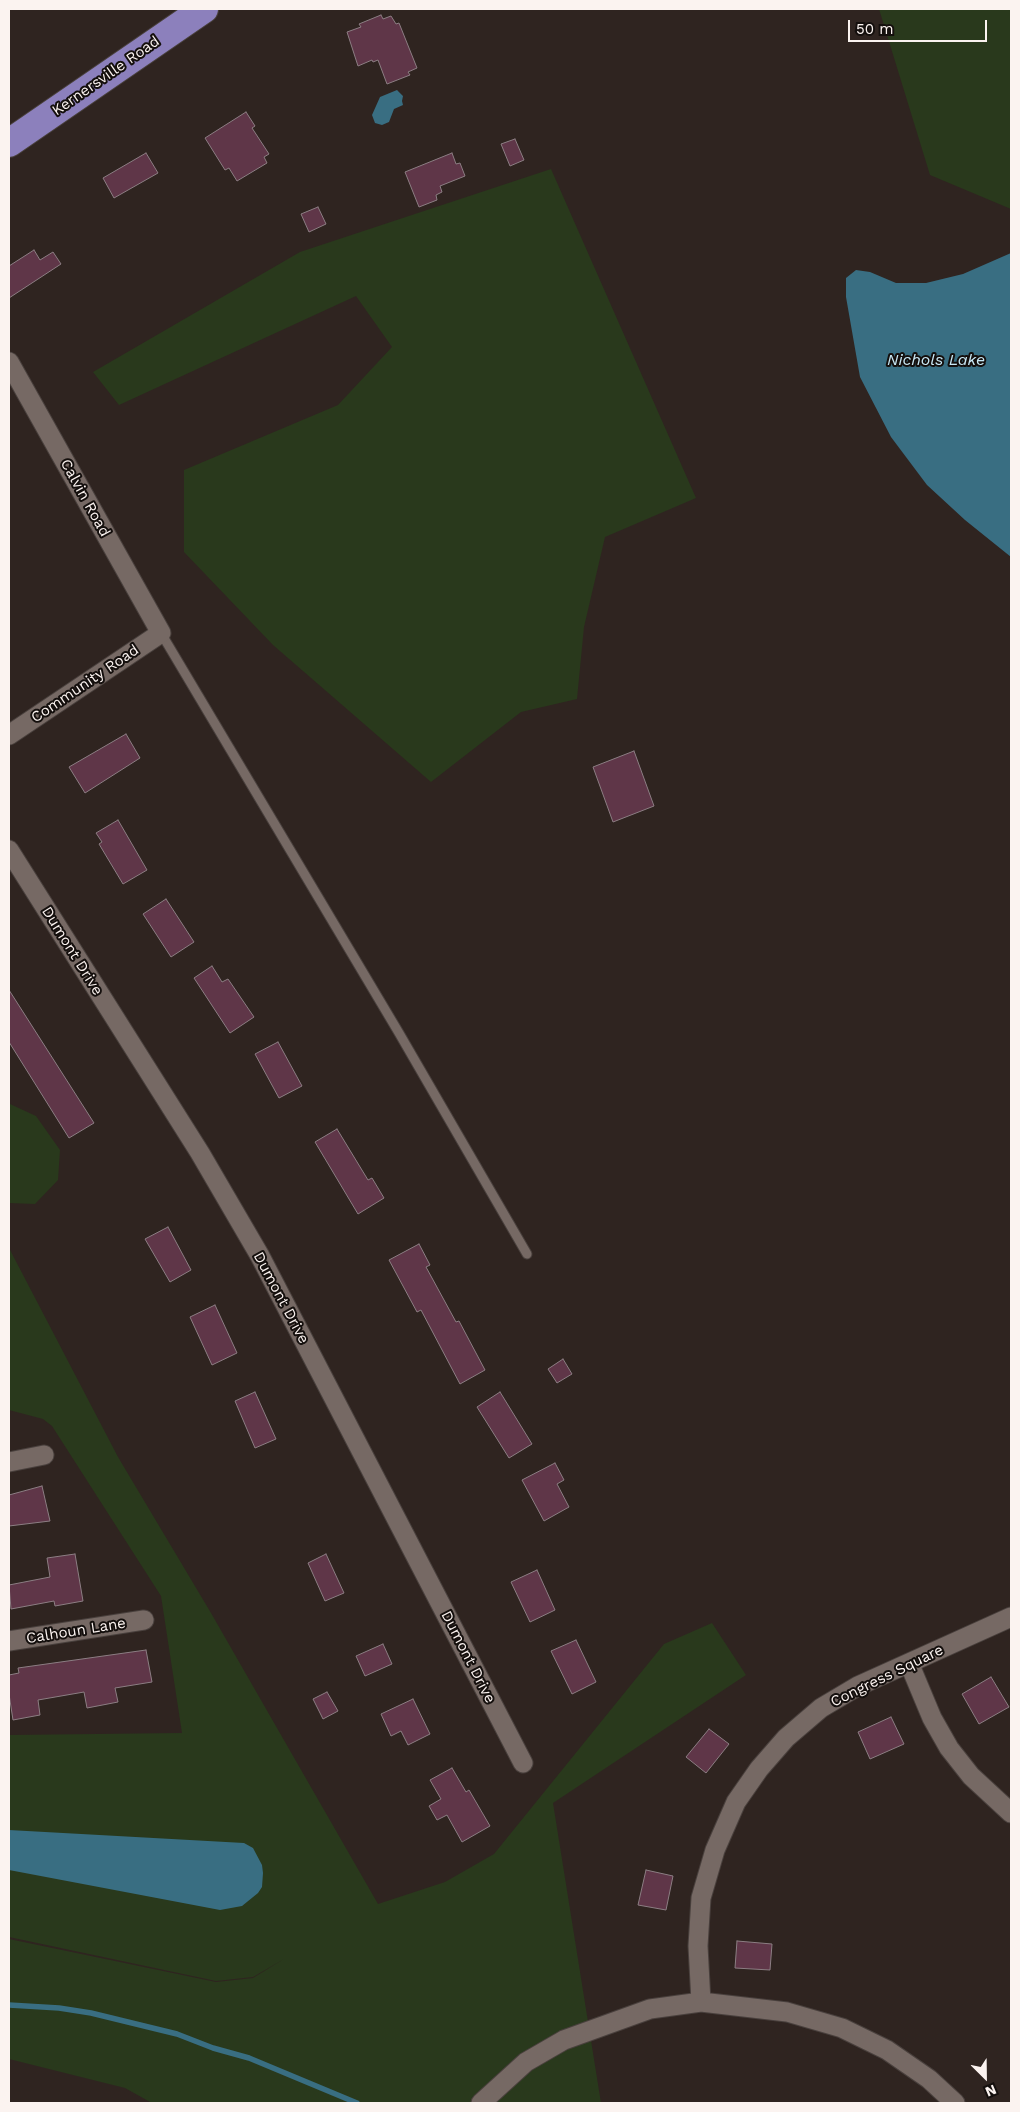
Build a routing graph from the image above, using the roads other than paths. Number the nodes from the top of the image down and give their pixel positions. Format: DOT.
graph roads {
  1 [pos="204,9"];
  2 [pos="9,143"];
  3 [pos="9,362"];
  4 [pos="161,633"];
  5 [pos="9,735"];
  6 [pos="9,850"];
  7 [pos="527,1254"];
  8 [pos="44,1456"];
  9 [pos="9,1462"];
  10 [pos="1011,1617"];
  11 [pos="144,1620"];
  12 [pos="9,1642"];
  13 [pos="909,1663"];
  14 [pos="523,1763"];
  15 [pos="1011,1813"];
  16 [pos="701,2002"];
  17 [pos="481,2103"];
  18 [pos="956,2103"];
  1 -- 2 [label="main road, Kernersville Road"];
  3 -- 4 [label="street, Calvin Road"];
  4 -- 5 [label="street, Community Road"];
  4 -- 7 [label="lane"];
  6 -- 14 [label="street, Dumont Drive"];
  8 -- 9 [label="street"];
  10 -- 13 [label="street, Congress Square"];
  11 -- 12 [label="street, Calhoun Lane"];
  13 -- 15 [label="street"];
  13 -- 16 [label="street, Congress Square"];
  16 -- 17 [label="street"];
  16 -- 18 [label="street"];
}
